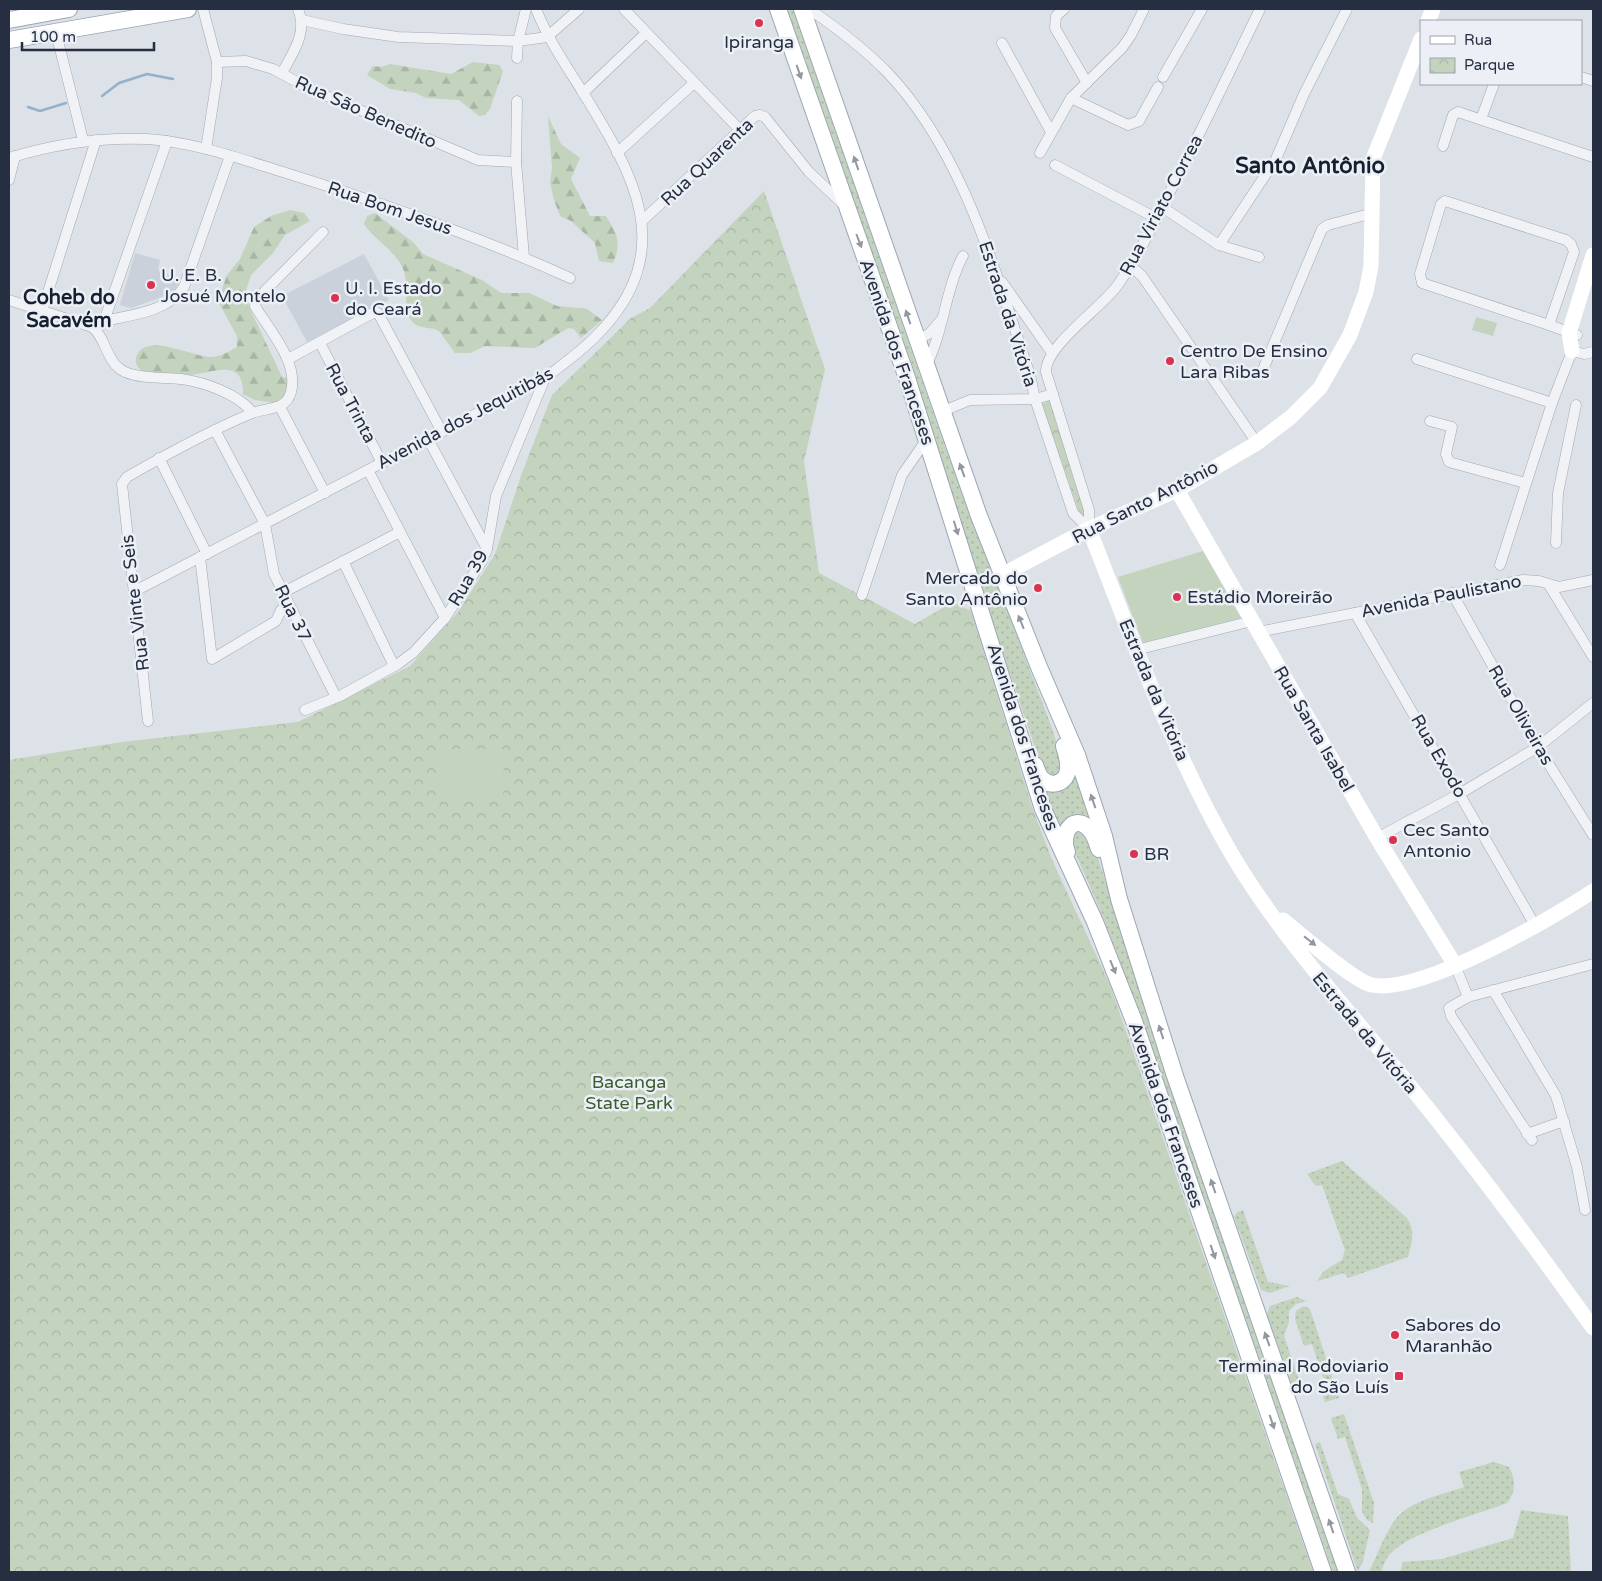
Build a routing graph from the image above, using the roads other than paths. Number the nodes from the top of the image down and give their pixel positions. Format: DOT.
graph roads {
  1 [pos="69,9"];
  2 [pos="188,9"];
  3 [pos="203,9"];
  4 [pos="298,9"];
  5 [pos="526,9"];
  6 [pos="536,9"];
  7 [pos="578,9"];
  8 [pos="624,9"];
  9 [pos="778,9"];
  10 [pos="802,9"];
  11 [pos="809,9"];
  12 [pos="1064,9"];
  13 [pos="1144,9"];
  14 [pos="1202,9"];
  15 [pos="1260,9"];
  16 [pos="1347,9"];
  17 [pos="47,11"];
  18 [pos="9,20"];
  19 [pos="302,20"];
  20 [pos="56,33"];
  21 [pos="646,34"];
  22 [pos="548,37"];
  23 [pos="9,40"];
  24 [pos="518,41"];
  25 [pos="1420,42"];
  26 [pos="1002,43"];
  27 [pos="517,58"];
  28 [pos="217,62"];
  29 [pos="282,73"];
  30 [pos="1163,76"];
  31 [pos="694,83"];
  32 [pos="1087,83"];
  33 [pos="1494,85"];
  34 [pos="1158,87"];
  35 [pos="583,93"];
  36 [pos="1072,98"];
  37 [pos="517,101"];
  38 [pos="1481,119"];
  39 [pos="740,130"];
  40 [pos="1051,132"];
  41 [pos="83,140"];
  42 [pos="96,140"];
  43 [pos="167,141"];
  44 [pos="1442,146"];
  45 [pos="206,149"];
  46 [pos="617,153"];
  47 [pos="1040,153"];
  48 [pos="12,156"];
  49 [pos="230,156"];
  50 [pos="1593,157"];
  51 [pos="516,162"];
  52 [pos="1055,165"];
  53 [pos="833,167"];
  54 [pos="810,172"];
  55 [pos="9,180"];
  56 [pos="846,206"];
  57 [pos="1162,208"];
  58 [pos="1373,213"];
  59 [pos="1156,218"];
  60 [pos="642,221"];
  61 [pos="324,232"];
  62 [pos="1219,245"];
  63 [pos="1593,255"];
  64 [pos="963,256"];
  65 [pos="524,257"];
  66 [pos="1260,257"];
  67 [pos="1131,266"];
  68 [pos="995,273"];
  69 [pos="570,278"];
  70 [pos="1593,287"];
  71 [pos="9,300"];
  72 [pos="42,311"];
  73 [pos="941,320"];
  74 [pos="104,321"];
  75 [pos="1549,325"];
  76 [pos="99,334"];
  77 [pos="1573,334"];
  78 [pos="916,341"];
  79 [pos="320,343"];
  80 [pos="1572,351"];
  81 [pos="1593,352"];
  82 [pos="1052,353"];
  83 [pos="288,359"];
  84 [pos="1416,359"];
  85 [pos="925,367"];
  86 [pos="1262,372"];
  87 [pos="545,378"];
  88 [pos="1053,394"];
  89 [pos="1035,399"];
  90 [pos="1552,403"];
  91 [pos="1576,405"];
  92 [pos="280,407"];
  93 [pos="252,412"];
  94 [pos="941,412"];
  95 [pos="1430,421"];
  96 [pos="215,430"];
  97 [pos="442,432"];
  98 [pos="428,439"];
  99 [pos="927,439"];
  100 [pos="1258,442"];
  101 [pos="159,458"];
  102 [pos="382,463"];
  103 [pos="368,470"];
  104 [pos="1525,483"];
  105 [pos="1177,490"];
  106 [pos="325,492"];
  107 [pos="265,524"];
  108 [pos="1089,529"];
  109 [pos="400,532"];
  110 [pos="1556,542"];
  111 [pos="486,549"];
  112 [pos="203,556"];
  113 [pos="342,561"];
  114 [pos="1500,565"];
  115 [pos="1002,575"];
  116 [pos="1593,580"];
  117 [pos="1549,585"];
  118 [pos="135,591"];
  119 [pos="282,593"];
  120 [pos="1452,593"];
  121 [pos="862,595"];
  122 [pos="288,605"];
  123 [pos="1355,613"];
  124 [pos="445,618"];
  125 [pos="1255,626"];
  126 [pos="1136,650"];
  127 [pos="1593,657"];
  128 [pos="394,666"];
  129 [pos="1039,667"];
  130 [pos="1001,671"];
  131 [pos="336,697"];
  132 [pos="1593,703"];
  133 [pos="305,710"];
  134 [pos="148,721"];
  135 [pos="1538,747"];
  136 [pos="1461,793"];
  137 [pos="1593,835"];
  138 [pos="1377,838"];
  139 [pos="1593,891"];
  140 [pos="1119,899"];
  141 [pos="1272,912"];
  142 [pos="1095,922"];
  143 [pos="1536,927"];
  144 [pos="1593,964"];
  145 [pos="1455,965"];
  146 [pos="1493,990"];
  147 [pos="1468,997"];
  148 [pos="1564,1121"];
  149 [pos="1585,1210"];
  150 [pos="1593,1328"];
  151 [pos="1323,1572"];
  152 [pos="1347,1572"];
  1 -- 17 [label="main road"];
  2 -- 20 [label="main road"];
  3 -- 28 [label="street"];
  4 -- 19 [label="street"];
  5 -- 24 [label="street"];
  6 -- 22 [label="street, Avenida dos Jequitibás"];
  7 -- 22 [label="street"];
  8 -- 21 [label="street"];
  9 -- 53 [label="main road, Avenida dos Franceses, one-way"];
  78 -- 10 [label="main road, Avenida dos Franceses, one-way"];
  11 -- 68 [label="street, Estrada da Vitória"];
  12 -- 32 [label="street"];
  13 -- 32 [label="street"];
  14 -- 30 [label="street"];
  15 -- 57 [label="street, Rua Viriato Correa"];
  16 -- 62 [label="street"];
  17 -- 18 [label="main road"];
  19 -- 24 [label="street"];
  19 -- 29 [label="street"];
  20 -- 23 [label="main road"];
  20 -- 41 [label="street"];
  21 -- 31 [label="street"];
  21 -- 35 [label="street"];
  22 -- 24 [label="street"];
  22 -- 35 [label="street, Avenida dos Jequitibás"];
  24 -- 27 [label="street"];
  25 -- 58 [label="street, Rua Santo Antônio"];
  26 -- 40 [label="street"];
  28 -- 29 [label="street, Rua São Benedito"];
  28 -- 45 [label="street"];
  29 -- 51 [label="street, Rua São Benedito"];
  31 -- 39 [label="street"];
  31 -- 46 [label="street"];
  32 -- 36 [label="street"];
  33 -- 38 [label="street"];
  34 -- 36 [label="street"];
  35 -- 46 [label="street, Avenida dos Jequitibás"];
  36 -- 40 [label="street"];
  37 -- 51 [label="street"];
  38 -- 44 [label="street"];
  38 -- 50 [label="street"];
  39 -- 54 [label="street, Rua Quarenta"];
  39 -- 60 [label="street, Rua Quarenta"];
  40 -- 47 [label="street"];
  41 -- 42 [label="street, Rua Bom Jesus"];
  41 -- 48 [label="street, Rua Bom Jesus"];
  42 -- 43 [label="street, Rua Bom Jesus"];
  42 -- 72 [label="street"];
  43 -- 45 [label="street, Rua Bom Jesus"];
  43 -- 74 [label="street"];
  45 -- 49 [label="street, Rua Bom Jesus"];
  46 -- 60 [label="street, Avenida dos Jequitibás"];
  48 -- 55 [label="street"];
  49 -- 65 [label="street, Rua Bom Jesus"];
  49 -- 74 [label="street"];
  51 -- 65 [label="street"];
  52 -- 59 [label="street"];
  53 -- 54 [label="street"];
  53 -- 56 [label="main road, Avenida dos Franceses"];
  54 -- 56 [label="street, Rua Quarenta"];
  56 -- 99 [label="main road, Avenida dos Franceses, one-way"];
  57 -- 59 [label="street, Rua Viriato Correa"];
  57 -- 62 [label="street"];
  58 -- 86 [label="street"];
  58 -- 100 [label="street, Rua Santo Antônio"];
  59 -- 67 [label="street, Rua Viriato Correa"];
  60 -- 87 [label="street, Avenida dos Jequitibás"];
  61 -- 83 [label="street"];
  62 -- 66 [label="street"];
  63 -- 77 [label="street"];
  64 -- 73 [label="street"];
  65 -- 69 [label="street, Rua Bom Jesus"];
  67 -- 82 [label="street, Rua Viriato Correa"];
  67 -- 100 [label="street"];
  68 -- 82 [label="street"];
  68 -- 89 [label="street, Estrada da Vitória"];
  70 -- 77 [label="street"];
  71 -- 72 [label="street"];
  72 -- 76 [label="street"];
  73 -- 78 [label="street"];
  73 -- 85 [label="street"];
  74 -- 76 [label="street"];
  75 -- 75 [label="street"];
  75 -- 77 [label="street"];
  76 -- 93 [label="street"];
  77 -- 80 [label="street"];
  78 -- 85 [label="main road, Avenida dos Franceses"];
  79 -- 83 [label="street"];
  79 -- 97 [label="street"];
  79 -- 102 [label="street, Rua Trinta"];
  80 -- 81 [label="street"];
  80 -- 90 [label="street"];
  82 -- 88 [label="street"];
  83 -- 92 [label="street"];
  84 -- 90 [label="street"];
  85 -- 94 [label="main road, Avenida dos Franceses"];
  87 -- 97 [label="street, Avenida dos Jequitibás"];
  87 -- 111 [label="street, Rua 39"];
  88 -- 89 [label="street"];
  88 -- 108 [label="street"];
  89 -- 94 [label="street"];
  89 -- 108 [label="street, Estrada da Vitória"];
  90 -- 104 [label="street"];
  91 -- 110 [label="street"];
  92 -- 93 [label="street"];
  92 -- 106 [label="street"];
  93 -- 96 [label="street"];
  115 -- 94 [label="main road, Avenida dos Franceses, one-way"];
  95 -- 104 [label="street"];
  96 -- 101 [label="street"];
  96 -- 107 [label="street, Rua 37"];
  97 -- 98 [label="street, Avenida dos Jequitibás"];
  98 -- 102 [label="street, Avenida dos Jequitibás"];
  98 -- 111 [label="street"];
  99 -- 121 [label="street"];
  99 -- 130 [label="main road, Avenida dos Franceses, one-way"];
  100 -- 105 [label="street, Rua Santo Antônio"];
  101 -- 112 [label="street"];
  101 -- 118 [label="street, Rua Vinte e Seis"];
  102 -- 103 [label="street, Avenida dos Jequitibás"];
  103 -- 106 [label="street, Avenida dos Jequitibás"];
  103 -- 109 [label="street"];
  104 -- 114 [label="street"];
  105 -- 108 [label="street, Rua Santo Antônio"];
  105 -- 125 [label="street, Rua Santa Isabel"];
  106 -- 107 [label="street, Avenida dos Jequitibás"];
  107 -- 112 [label="street, Avenida dos Jequitibás"];
  107 -- 119 [label="street, Rua 37"];
  108 -- 115 [label="street, Rua Santo Antônio"];
  108 -- 126 [label="street, Estrada da Vitória"];
  109 -- 113 [label="street"];
  109 -- 124 [label="street"];
  111 -- 124 [label="street, Rua 39"];
  112 -- 118 [label="street, Avenida dos Jequitibás"];
  112 -- 122 [label="street"];
  113 -- 119 [label="street"];
  113 -- 128 [label="street"];
  129 -- 115 [label="main road, Avenida dos Franceses, one-way"];
  116 -- 117 [label="street, Avenida Paulistano"];
  117 -- 120 [label="street, Avenida Paulistano"];
  117 -- 127 [label="street"];
  118 -- 134 [label="street, Rua Vinte e Seis"];
  119 -- 122 [label="street, Rua 37"];
  120 -- 123 [label="street, Avenida Paulistano"];
  120 -- 135 [label="street, Rua Oliveiras"];
  122 -- 131 [label="street, Rua 37"];
  123 -- 125 [label="street, Avenida Paulistano"];
  123 -- 136 [label="street, Rua Exodo"];
  124 -- 128 [label="street, Rua 39"];
  125 -- 126 [label="street, Avenida Paulistano"];
  125 -- 138 [label="street, Rua Santa Isabel"];
  126 -- 141 [label="street, Estrada da Vitória"];
  128 -- 131 [label="street, Rua 39"];
  129 -- 130 [label="main road"];
  140 -- 129 [label="main road, Avenida dos Franceses, one-way"];
  130 -- 142 [label="main road, Avenida dos Franceses"];
  131 -- 133 [label="street, Rua 39"];
  132 -- 135 [label="street"];
  135 -- 136 [label="street"];
  135 -- 137 [label="street, Rua Oliveiras"];
  136 -- 138 [label="street"];
  136 -- 143 [label="street, Rua Exodo"];
  138 -- 145 [label="street, Rua Santa Isabel"];
  139 -- 143 [label="street"];
  140 -- 142 [label="main road"];
  152 -- 140 [label="main road, Avenida dos Franceses, one-way"];
  141 -- 145 [label="street, one-way"];
  141 -- 150 [label="street, Estrada da Vitória"];
  142 -- 151 [label="main road, Avenida dos Franceses, one-way"];
  143 -- 145 [label="street"];
  144 -- 146 [label="street"];
  145 -- 147 [label="street"];
  146 -- 147 [label="street"];
  146 -- 148 [label="street"];
  147 -- 148 [label="street"];
  148 -- 149 [label="street"];
}
